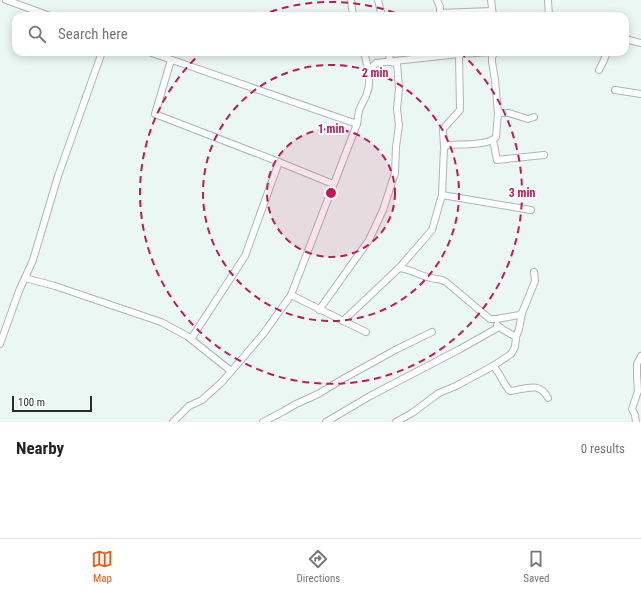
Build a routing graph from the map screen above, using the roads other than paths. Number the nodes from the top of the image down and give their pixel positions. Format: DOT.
graph roads {
  1 [pos="6,0"];
  2 [pos="351,0"];
  3 [pos="378,0"];
  4 [pos="436,0"];
  5 [pos="491,0"];
  6 [pos="548,0"];
  7 [pos="39,12"];
  8 [pos="352,12"];
  9 [pos="381,12"];
  10 [pos="440,12"];
  11 [pos="493,12"];
  12 [pos="548,12"];
  13 [pos="629,40"];
  14 [pos="641,43"];
  15 [pos="101,56"];
  16 [pos="160,56"];
  17 [pos="365,56"];
  18 [pos="389,56"];
  19 [pos="428,56"];
  20 [pos="459,56"];
  21 [pos="492,56"];
  22 [pos="606,56"];
  23 [pos="171,60"];
  24 [pos="390,62"];
  25 [pos="369,70"];
  26 [pos="599,70"];
  27 [pos="616,90"];
  28 [pos="641,94"];
  29 [pos="498,112"];
  30 [pos="534,117"];
  31 [pos="357,124"];
  32 [pos="493,140"];
  33 [pos="444,147"];
  34 [pos="544,155"];
  35 [pos="279,162"];
  36 [pos="334,184"];
  37 [pos="442,195"];
  38 [pos="531,210"];
  39 [pos="399,268"];
  40 [pos="534,272"];
  41 [pos="25,278"];
  42 [pos="290,296"];
  43 [pos="320,310"];
  44 [pos="522,313"];
  45 [pos="490,319"];
  46 [pos="343,321"];
  47 [pos="499,326"];
  48 [pos="366,332"];
  49 [pos="432,332"];
  50 [pos="516,337"];
  51 [pos="191,339"];
  52 [pos="0,344"];
  53 [pos="641,356"];
  54 [pos="493,366"];
  55 [pos="231,371"];
  56 [pos="548,398"];
  57 [pos="173,422"];
  58 [pos="263,422"];
  59 [pos="326,422"];
  60 [pos="396,422"];
  61 [pos="636,422"];
  1 -- 7 [label="street"];
  2 -- 8 [label="street"];
  3 -- 9 [label="street"];
  4 -- 10 [label="street"];
  5 -- 11 [label="street"];
  6 -- 12 [label="street"];
  13 -- 14 [label="street"];
  15 -- 41 [label="street"];
  16 -- 23 [label="street"];
  17 -- 25 [label="street"];
  18 -- 24 [label="street"];
  19 -- 24 [label="street"];
  20 -- 33 [label="street"];
  21 -- 29 [label="street"];
  22 -- 26 [label="street"];
  23 -- 31 [label="street"];
  23 -- 35 [label="street"];
  24 -- 25 [label="street"];
  24 -- 43 [label="street"];
  25 -- 31 [label="street"];
  27 -- 28 [label="street"];
  29 -- 30 [label="street"];
  29 -- 32 [label="street"];
  31 -- 36 [label="street"];
  32 -- 33 [label="street"];
  32 -- 34 [label="street"];
  33 -- 37 [label="street"];
  35 -- 36 [label="street"];
  35 -- 51 [label="street"];
  36 -- 42 [label="street"];
  37 -- 38 [label="street"];
  37 -- 39 [label="street"];
  39 -- 45 [label="street"];
  39 -- 46 [label="street"];
  40 -- 44 [label="street"];
  41 -- 51 [label="street"];
  41 -- 52 [label="street"];
  42 -- 43 [label="street"];
  42 -- 55 [label="street"];
  43 -- 46 [label="street"];
  44 -- 45 [label="street"];
  44 -- 50 [label="street"];
  45 -- 47 [label="street"];
  46 -- 48 [label="street"];
  47 -- 50 [label="street"];
  47 -- 59 [label="street"];
  49 -- 58 [label="street"];
  50 -- 54 [label="street"];
  51 -- 55 [label="street"];
  53 -- 61 [label="street"];
  54 -- 56 [label="street"];
  54 -- 60 [label="street"];
  55 -- 57 [label="street"];
}
